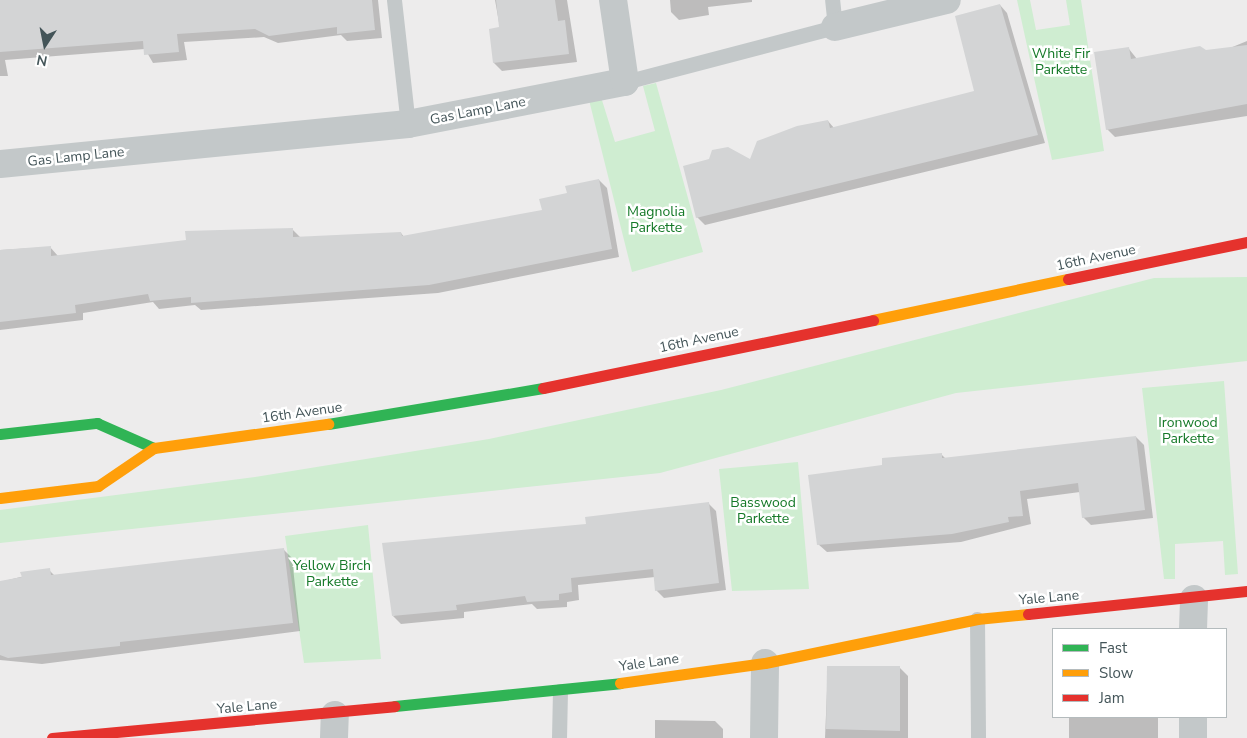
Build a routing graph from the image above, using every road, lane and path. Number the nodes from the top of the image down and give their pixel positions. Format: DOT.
graph roads {
  1 [pos="394,0"];
  2 [pos="613,0"];
  3 [pos="832,0"];
  4 [pos="947,0"];
  5 [pos="835,27"];
  6 [pos="625,82"];
  7 [pos="408,124"];
  8 [pos="0,164"];
  9 [pos="1247,242"];
  10 [pos="0,434"];
  11 [pos="154,448"];
  12 [pos="0,498"];
  13 [pos="1247,591"];
  14 [pos="1194,599"];
  15 [pos="978,619"];
  16 [pos="1193,628"];
  17 [pos="765,663"];
  18 [pos="560,690"];
  19 [pos="1193,718"];
  20 [pos="334,726"];
  21 [pos="131,735"];
  22 [pos="52,738"];
  23 [pos="559,738"];
  24 [pos="764,738"];
  25 [pos="978,738"];
  26 [pos="1193,738"];
  1 -- 7 [label="lane"];
  2 -- 6 [label="street"];
  3 -- 5 [label="lane"];
  4 -- 5 [label="street, Gas Lamp Lane"];
  5 -- 6 [label="lane, Gas Lamp Lane"];
  6 -- 7 [label="street, Gas Lamp Lane"];
  7 -- 8 [label="street, Gas Lamp Lane"];
  9 -- 11 [label="main road, 16th Avenue"];
  10 -- 11 [label="main road"];
  11 -- 12 [label="main road, 16th Avenue"];
  13 -- 14 [label="main road, Yale Lane"];
  14 -- 15 [label="main road, Yale Lane"];
  14 -- 16 [label="street"];
  15 -- 17 [label="main road, Yale Lane"];
  15 -- 25 [label="lane"];
  17 -- 18 [label="main road, Yale Lane"];
  17 -- 24 [label="street"];
  18 -- 20 [label="main road, Yale Lane"];
  18 -- 23 [label="lane"];
  19 -- 26 [label="street"];
  20 -- 21 [label="main road, Yale Lane"];
  21 -- 22 [label="main road, Yale Lane"];
}
